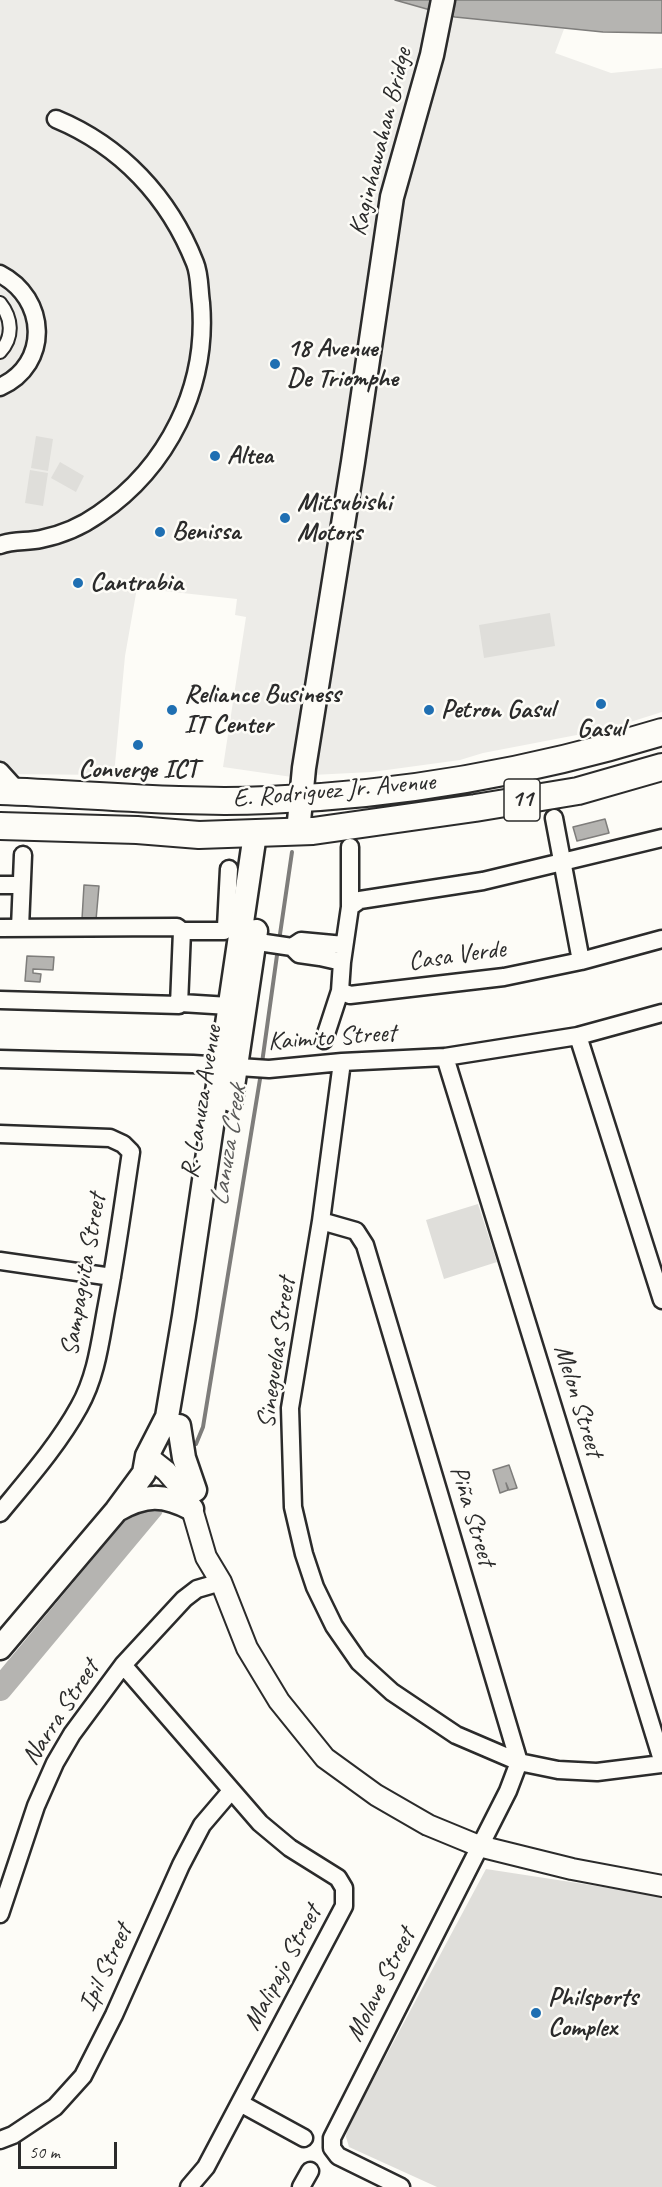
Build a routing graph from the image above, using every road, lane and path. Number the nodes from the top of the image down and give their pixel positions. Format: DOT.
graph roads {
  1 [pos="444,0"];
  2 [pos="56,119"];
  3 [pos="0,274"];
  4 [pos="0,303"];
  5 [pos="0,352"];
  6 [pos="0,387"];
  7 [pos="0,545"];
  8 [pos="662,732"];
  9 [pos="662,767"];
  10 [pos="0,771"];
  11 [pos="9,792"];
  12 [pos="299,798"];
  13 [pos="245,800"];
  14 [pos="554,819"];
  15 [pos="0,826"];
  16 [pos="263,827"];
  17 [pos="298,832"];
  18 [pos="662,838"];
  19 [pos="350,847"];
  20 [pos="23,855"];
  21 [pos="563,862"];
  22 [pos="230,869"];
  23 [pos="0,885"];
  24 [pos="21,885"];
  25 [pos="350,906"];
  26 [pos="0,928"];
  27 [pos="20,928"];
  28 [pos="182,931"];
  29 [pos="662,939"];
  30 [pos="254,941"];
  31 [pos="344,945"];
  32 [pos="291,946"];
  33 [pos="581,961"];
  34 [pos="342,962"];
  35 [pos="340,991"];
  36 [pos="0,1000"];
  37 [pos="181,1003"];
  38 [pos="229,1006"];
  39 [pos="662,1013"];
  40 [pos="578,1036"];
  41 [pos="324,1040"];
  42 [pos="445,1057"];
  43 [pos="0,1059"];
  44 [pos="342,1062"];
  45 [pos="245,1068"];
  46 [pos="0,1134"];
  47 [pos="321,1221"];
  48 [pos="0,1261"];
  49 [pos="112,1277"];
  50 [pos="662,1300"];
  51 [pos="179,1426"];
  52 [pos="153,1459"];
  53 [pos="194,1500"];
  54 [pos="116,1511"];
  55 [pos="0,1513"];
  56 [pos="219,1577"];
  57 [pos="0,1648"];
  58 [pos="123,1665"];
  59 [pos="519,1762"];
  60 [pos="662,1762"];
  61 [pos="231,1791"];
  62 [pos="479,1846"];
  63 [pos="662,1886"];
  64 [pos="0,1914"];
  65 [pos="240,2103"];
  66 [pos="304,2138"];
  67 [pos="0,2140"];
  68 [pos="310,2171"];
  69 [pos="189,2187"];
  70 [pos="301,2187"];
  71 [pos="401,2187"];
  1 -- 12 [label="main road, Kaginhawahan Bridge"];
  2 -- 7 [label="street"];
  3 -- 6 [label="street"];
  4 -- 5 [label="street"];
  8 -- 12 [label="main road, E. Rodriguez Jr. Avenue / 11"];
  9 -- 17 [label="main road, E. Rodriguez Jr. Avenue / 11"];
  10 -- 11 [label="street"];
  11 -- 13 [label="main road, E. Rodriguez Jr. Avenue / 11"];
  12 -- 13 [label="main road, E. Rodriguez Jr. Avenue / 11"];
  12 -- 16 [label="main road"];
  12 -- 17 [label="main road, Kaginhawahan Bridge"];
  13 -- 16 [label="main road"];
  14 -- 21 [label="street"];
  15 -- 16 [label="main road, E. Rodriguez Jr. Avenue / 11"];
  16 -- 17 [label="main road, E. Rodriguez Jr. Avenue / 11"];
  16 -- 30 [label="main road, R. Lanuza Avenue"];
  18 -- 21 [label="street"];
  19 -- 25 [label="street"];
  20 -- 24 [label="street"];
  21 -- 25 [label="street"];
  21 -- 33 [label="street"];
  22 -- 28 [label="street"];
  23 -- 24 [label="street"];
  24 -- 27 [label="street"];
  25 -- 31 [label="street"];
  26 -- 27 [label="street"];
  27 -- 28 [label="street"];
  28 -- 37 [label="street"];
  29 -- 33 [label="street, Casa Verde"];
  30 -- 32 [label="street"];
  30 -- 38 [label="main road, R. Lanuza Avenue"];
  30 -- 45 [label="main road, R. Lanuza Avenue"];
  31 -- 32 [label="street"];
  31 -- 34 [label="street"];
  32 -- 34 [label="street"];
  33 -- 35 [label="street, Casa Verde"];
  34 -- 35 [label="street"];
  35 -- 41 [label="street"];
  36 -- 37 [label="street"];
  37 -- 38 [label="street"];
  38 -- 45 [label="main road, R. Lanuza Avenue"];
  39 -- 40 [label="street, Kaimito Street"];
  40 -- 42 [label="street, Kaimito Street"];
  40 -- 50 [label="street"];
  42 -- 44 [label="street, Kaimito Street"];
  42 -- 60 [label="street, Melon Street"];
  43 -- 45 [label="street, Kaimito Street"];
  44 -- 45 [label="street, Kaimito Street"];
  44 -- 47 [label="street, Sineguelas Street"];
  45 -- 51 [label="main road, R. Lanuza Avenue"];
  45 -- 52 [label="main road, R. Lanuza Avenue"];
  46 -- 49 [label="street, Sampaguita Street"];
  47 -- 59 [label="street, Piña Street"];
  47 -- 59 [label="street, Sineguelas Street"];
  48 -- 49 [label="street"];
  49 -- 55 [label="street, Sampaguita Street"];
  51 -- 52 [label="main road, R. Lanuza Avenue"];
  51 -- 53 [label="main road"];
  52 -- 53 [label="street"];
  52 -- 54 [label="main road, R. Lanuza Avenue"];
  53 -- 54 [label="main road"];
  53 -- 56 [label="street"];
  54 -- 57 [label="main road, R. Lanuza Avenue"];
  56 -- 58 [label="street, Narra Street"];
  56 -- 62 [label="street"];
  58 -- 61 [label="street, Malipajo Street"];
  58 -- 64 [label="street, Narra Street"];
  59 -- 60 [label="street, Sineguelas Street"];
  59 -- 62 [label="street"];
  61 -- 65 [label="street, Malipajo Street"];
  61 -- 67 [label="street, Ipil Street"];
  62 -- 63 [label="street"];
  62 -- 71 [label="street, Molave Street"];
  65 -- 66 [label="street"];
  65 -- 69 [label="street, Malipajo Street"];
  68 -- 70 [label="street"];
}
